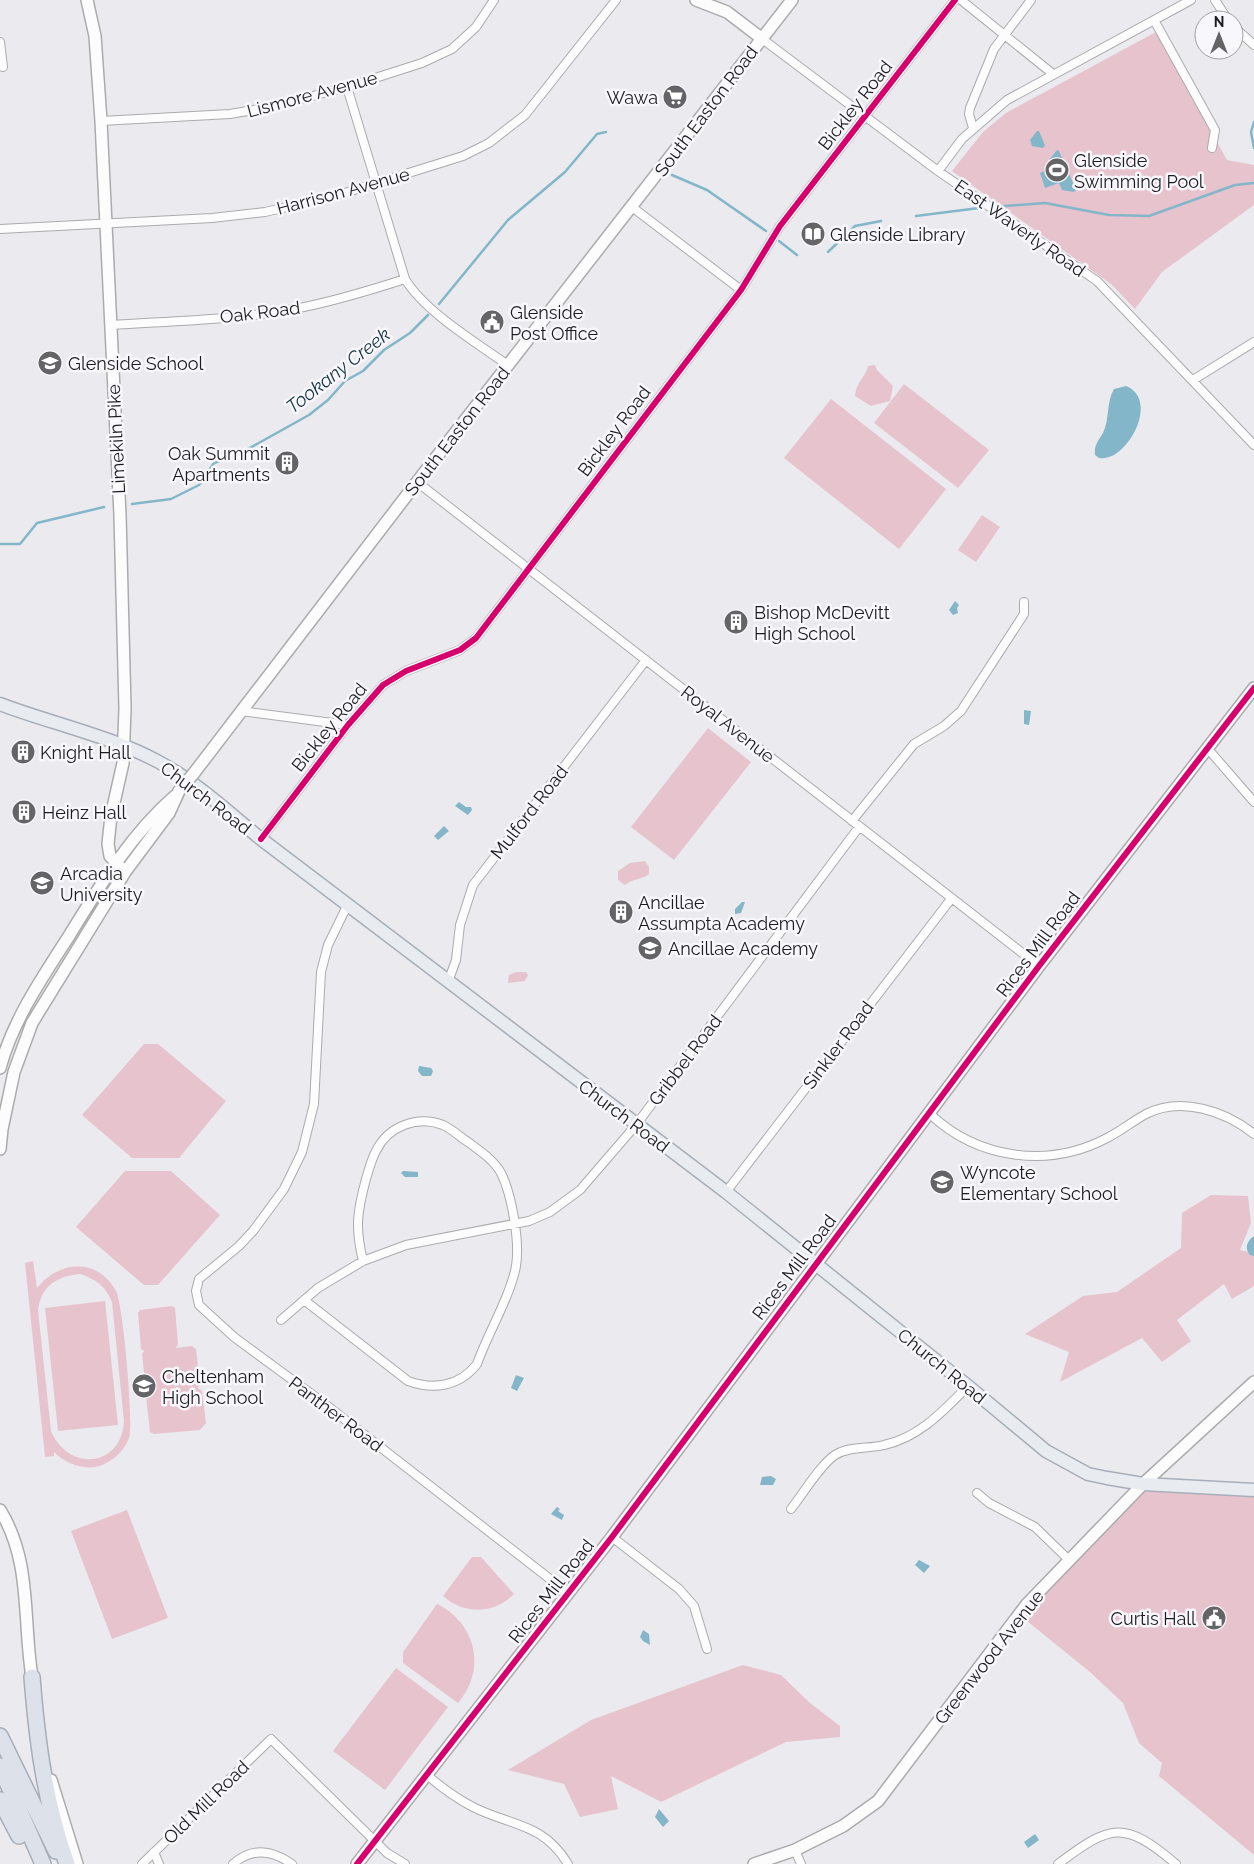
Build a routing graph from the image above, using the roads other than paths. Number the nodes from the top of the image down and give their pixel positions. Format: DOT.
graph roads {
  1 [pos="87,0"];
  2 [pos="494,0"];
  3 [pos="616,0"];
  4 [pos="696,0"];
  5 [pos="792,0"];
  6 [pos="956,0"];
  7 [pos="961,0"];
  8 [pos="1031,0"];
  9 [pos="1191,0"];
  10 [pos="1154,20"];
  11 [pos="1005,34"];
  12 [pos="1244,36"];
  13 [pos="761,38"];
  14 [pos="0,42"];
  15 [pos="1254,45"];
  16 [pos="3,67"];
  17 [pos="1054,74"];
  18 [pos="347,86"];
  19 [pos="865,117"];
  20 [pos="101,121"];
  21 [pos="973,128"];
  22 [pos="1212,148"];
  23 [pos="938,171"];
  24 [pos="376,184"];
  25 [pos="632,207"];
  26 [pos="106,222"];
  27 [pos="0,229"];
  28 [pos="405,279"];
  29 [pos="741,290"];
  30 [pos="111,326"];
  31 [pos="1254,342"];
  32 [pos="509,366"];
  33 [pos="1193,380"];
  34 [pos="1254,445"];
  35 [pos="417,482"];
  36 [pos="529,568"];
  37 [pos="1024,602"];
  38 [pos="646,660"];
  39 [pos="1254,688"];
  40 [pos="0,704"];
  41 [pos="241,711"];
  42 [pos="348,725"];
  43 [pos="125,747"];
  44 [pos="1208,749"];
  45 [pos="1254,801"];
  46 [pos="852,821"];
  47 [pos="859,827"];
  48 [pos="261,839"];
  49 [pos="121,868"];
  50 [pos="951,899"];
  51 [pos="348,904"];
  52 [pos="1039,966"];
  53 [pos="448,982"];
  54 [pos="0,1068"];
  55 [pos="930,1114"];
  56 [pos="636,1125"];
  57 [pos="1254,1134"];
  58 [pos="0,1142"];
  59 [pos="0,1149"];
  60 [pos="726,1192"];
  61 [pos="514,1224"];
  62 [pos="363,1261"];
  63 [pos="815,1264"];
  64 [pos="304,1300"];
  65 [pos="281,1320"];
  66 [pos="1254,1382"];
  67 [pos="968,1386"];
  68 [pos="1143,1484"];
  69 [pos="1254,1490"];
  70 [pos="977,1492"];
  71 [pos="791,1509"];
  72 [pos="0,1510"];
  73 [pos="612,1537"];
  74 [pos="1069,1560"];
  75 [pos="568,1593"];
  76 [pos="707,1649"];
  77 [pos="32,1677"];
  78 [pos="0,1736"];
  79 [pos="0,1766"];
  80 [pos="427,1775"];
  81 [pos="0,1800"];
  82 [pos="375,1842"];
  83 [pos="795,1850"];
  84 [pos="154,1852"];
  85 [pos="34,1864"];
  86 [pos="43,1864"];
  87 [pos="62,1864"];
  88 [pos="68,1864"];
  89 [pos="77,1864"];
  90 [pos="142,1864"];
  91 [pos="159,1864"];
  92 [pos="233,1864"];
  93 [pos="292,1864"];
  94 [pos="356,1864"];
  95 [pos="405,1864"];
  96 [pos="568,1864"];
  97 [pos="754,1864"];
  98 [pos="801,1864"];
  99 [pos="1058,1864"];
  100 [pos="1176,1864"];
  1 -- 20 [label="main road, Limekiln Pike"];
  2 -- 18 [label="street, Lismore Avenue"];
  3 -- 24 [label="street, Harrison Avenue"];
  4 -- 13 [label="main road"];
  5 -- 13 [label="main road, South Easton Road"];
  6 -- 19 [label="street, Bickley Road"];
  7 -- 11 [label="street"];
  8 -- 11 [label="street"];
  9 -- 10 [label="street"];
  10 -- 17 [label="street"];
  10 -- 22 [label="street"];
  11 -- 17 [label="street"];
  11 -- 21 [label="street"];
  12 -- 15 [label="street"];
  13 -- 19 [label="street, East Waverly Road"];
  13 -- 25 [label="main road, South Easton Road"];
  14 -- 16 [label="street"];
  17 -- 21 [label="street"];
  18 -- 20 [label="street, Lismore Avenue"];
  18 -- 24 [label="street"];
  19 -- 23 [label="street, East Waverly Road"];
  19 -- 29 [label="street, Bickley Road"];
  20 -- 26 [label="main road, Limekiln Pike"];
  21 -- 23 [label="street"];
  23 -- 33 [label="street, East Waverly Road"];
  24 -- 26 [label="street, Harrison Avenue"];
  24 -- 28 [label="street"];
  25 -- 29 [label="street"];
  25 -- 32 [label="main road, South Easton Road"];
  26 -- 27 [label="street, Harrison Avenue"];
  26 -- 30 [label="main road, Limekiln Pike"];
  28 -- 30 [label="street, Oak Road"];
  28 -- 32 [label="street"];
  29 -- 36 [label="street, Bickley Road"];
  30 -- 43 [label="main road, Limekiln Pike"];
  31 -- 33 [label="street"];
  32 -- 35 [label="main road, South Easton Road"];
  33 -- 34 [label="street, East Waverly Road"];
  35 -- 36 [label="street, Royal Avenue"];
  35 -- 41 [label="main road, South Easton Road"];
  36 -- 38 [label="street, Royal Avenue"];
  36 -- 42 [label="street, Bickley Road"];
  37 -- 46 [label="street"];
  38 -- 46 [label="street, Royal Avenue"];
  38 -- 53 [label="street, Mulford Road"];
  39 -- 44 [label="main road, Rices Mill Road"];
  40 -- 43 [label="main road, Church Road"];
  41 -- 42 [label="street"];
  41 -- 49 [label="main road, South Easton Road, bridge"];
  42 -- 48 [label="street, Bickley Road"];
  43 -- 48 [label="main road, Church Road"];
  43 -- 49 [label="main road, Limekiln Pike"];
  44 -- 45 [label="street"];
  44 -- 52 [label="main road, Rices Mill Road"];
  46 -- 47 [label="street, Royal Avenue"];
  47 -- 50 [label="street, Royal Avenue"];
  47 -- 56 [label="street, Gribbel Road"];
  48 -- 51 [label="main road, Church Road"];
  49 -- 54 [label="main road, South Easton Road"];
  49 -- 58 [label="main road, South Easton Road"];
  50 -- 52 [label="street, Royal Avenue"];
  50 -- 60 [label="street, Sinkler Road"];
  51 -- 53 [label="main road, Church Road"];
  51 -- 75 [label="street, Panther Road"];
  52 -- 55 [label="main road, Rices Mill Road"];
  53 -- 56 [label="main road, Church Road"];
  55 -- 57 [label="street"];
  55 -- 63 [label="main road, Rices Mill Road"];
  56 -- 60 [label="main road, Church Road"];
  56 -- 61 [label="street, Gribbel Road"];
  58 -- 59 [label="main road, South Easton Road"];
  60 -- 63 [label="main road, Church Road"];
  61 -- 62 [label="street, Gribbel Road"];
  61 -- 62 [label="street"];
  61 -- 64 [label="street"];
  62 -- 64 [label="street, Gribbel Road"];
  63 -- 67 [label="main road, Church Road"];
  63 -- 73 [label="main road, Rices Mill Road"];
  64 -- 65 [label="street, Gribbel Road"];
  66 -- 68 [label="main road, Greenwood Avenue"];
  67 -- 68 [label="main road, Church Road"];
  67 -- 71 [label="street"];
  68 -- 69 [label="main road, Church Road"];
  68 -- 74 [label="main road, Greenwood Avenue"];
  70 -- 74 [label="street"];
  72 -- 77 [label="main road"];
  73 -- 75 [label="main road, Rices Mill Road"];
  73 -- 76 [label="street"];
  74 -- 83 [label="main road, Greenwood Avenue"];
  75 -- 80 [label="main road, Rices Mill Road"];
  77 -- 88 [label="highway"];
  77 -- 89 [label="main road"];
  78 -- 87 [label="highway"];
  79 -- 86 [label="highway"];
  80 -- 82 [label="main road, Rices Mill Road"];
  80 -- 96 [label="street"];
  81 -- 85 [label="highway"];
  82 -- 84 [label="street, Old Mill Road"];
  82 -- 94 [label="main road, Rices Mill Road"];
  82 -- 95 [label="street"];
  83 -- 97 [label="main road, Greenwood Avenue"];
  83 -- 98 [label="street"];
  84 -- 90 [label="street, Old Mill Road"];
  84 -- 91 [label="street"];
  92 -- 93 [label="street"];
  99 -- 100 [label="street"];
}
